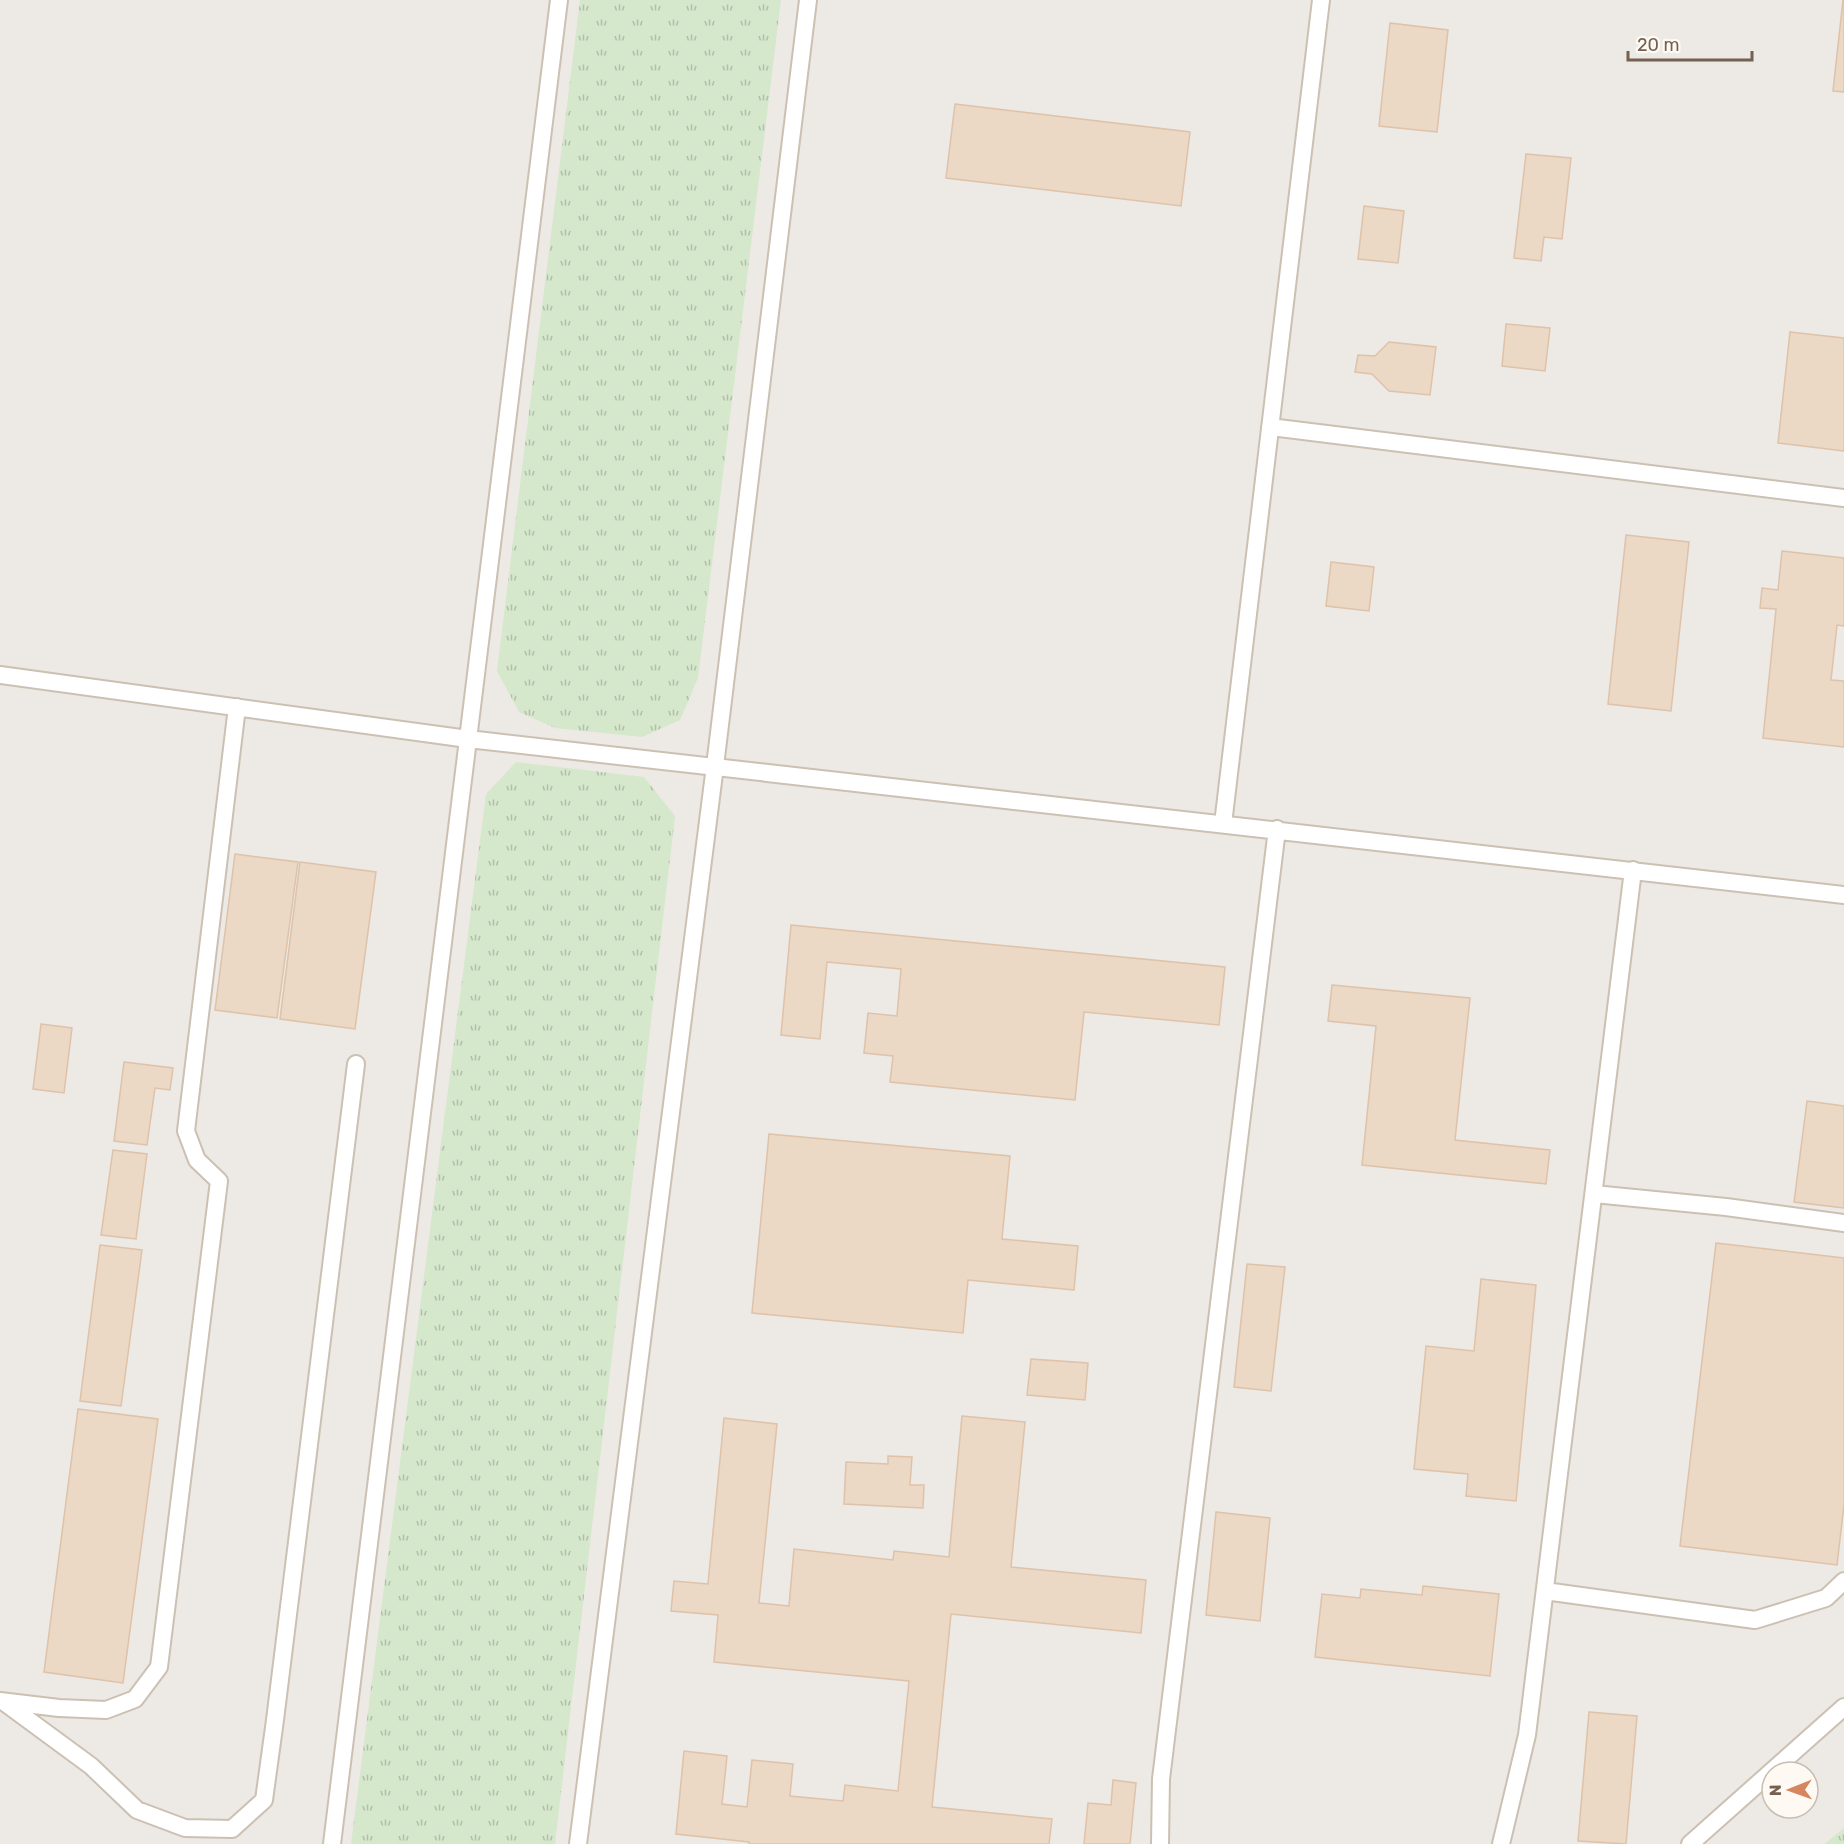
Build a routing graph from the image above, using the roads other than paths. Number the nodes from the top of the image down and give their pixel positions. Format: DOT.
graph roads {
  1 [pos="559,0"];
  2 [pos="808,0"];
  3 [pos="1320,0"];
  4 [pos="1270,427"];
  5 [pos="1844,498"];
  6 [pos="0,675"];
  7 [pos="237,707"];
  8 [pos="468,739"];
  9 [pos="715,766"];
  10 [pos="1223,824"];
  11 [pos="1277,830"];
  12 [pos="1633,870"];
  13 [pos="1844,895"];
  14 [pos="356,1064"];
  15 [pos="1594,1194"];
  16 [pos="1844,1224"];
  17 [pos="1844,1581"];
  18 [pos="1545,1591"];
  19 [pos="2,1701"];
  20 [pos="1844,1707"];
  21 [pos="332,1844"];
  22 [pos="578,1844"];
  23 [pos="1160,1844"];
  24 [pos="1501,1844"];
  25 [pos="1690,1844"];
  1 -- 8 [label="lane"];
  2 -- 9 [label="lane"];
  3 -- 4 [label="lane"];
  4 -- 5 [label="lane"];
  4 -- 10 [label="lane"];
  6 -- 7 [label="lane"];
  7 -- 8 [label="lane"];
  7 -- 19 [label="lane"];
  8 -- 9 [label="lane"];
  8 -- 21 [label="lane"];
  9 -- 10 [label="lane"];
  9 -- 22 [label="lane"];
  10 -- 11 [label="lane"];
  11 -- 12 [label="lane"];
  11 -- 23 [label="lane"];
  12 -- 13 [label="lane"];
  12 -- 15 [label="lane"];
  14 -- 19 [label="lane"];
  15 -- 16 [label="lane"];
  15 -- 18 [label="lane"];
  17 -- 18 [label="lane"];
  18 -- 24 [label="lane"];
  20 -- 25 [label="lane"];
}
